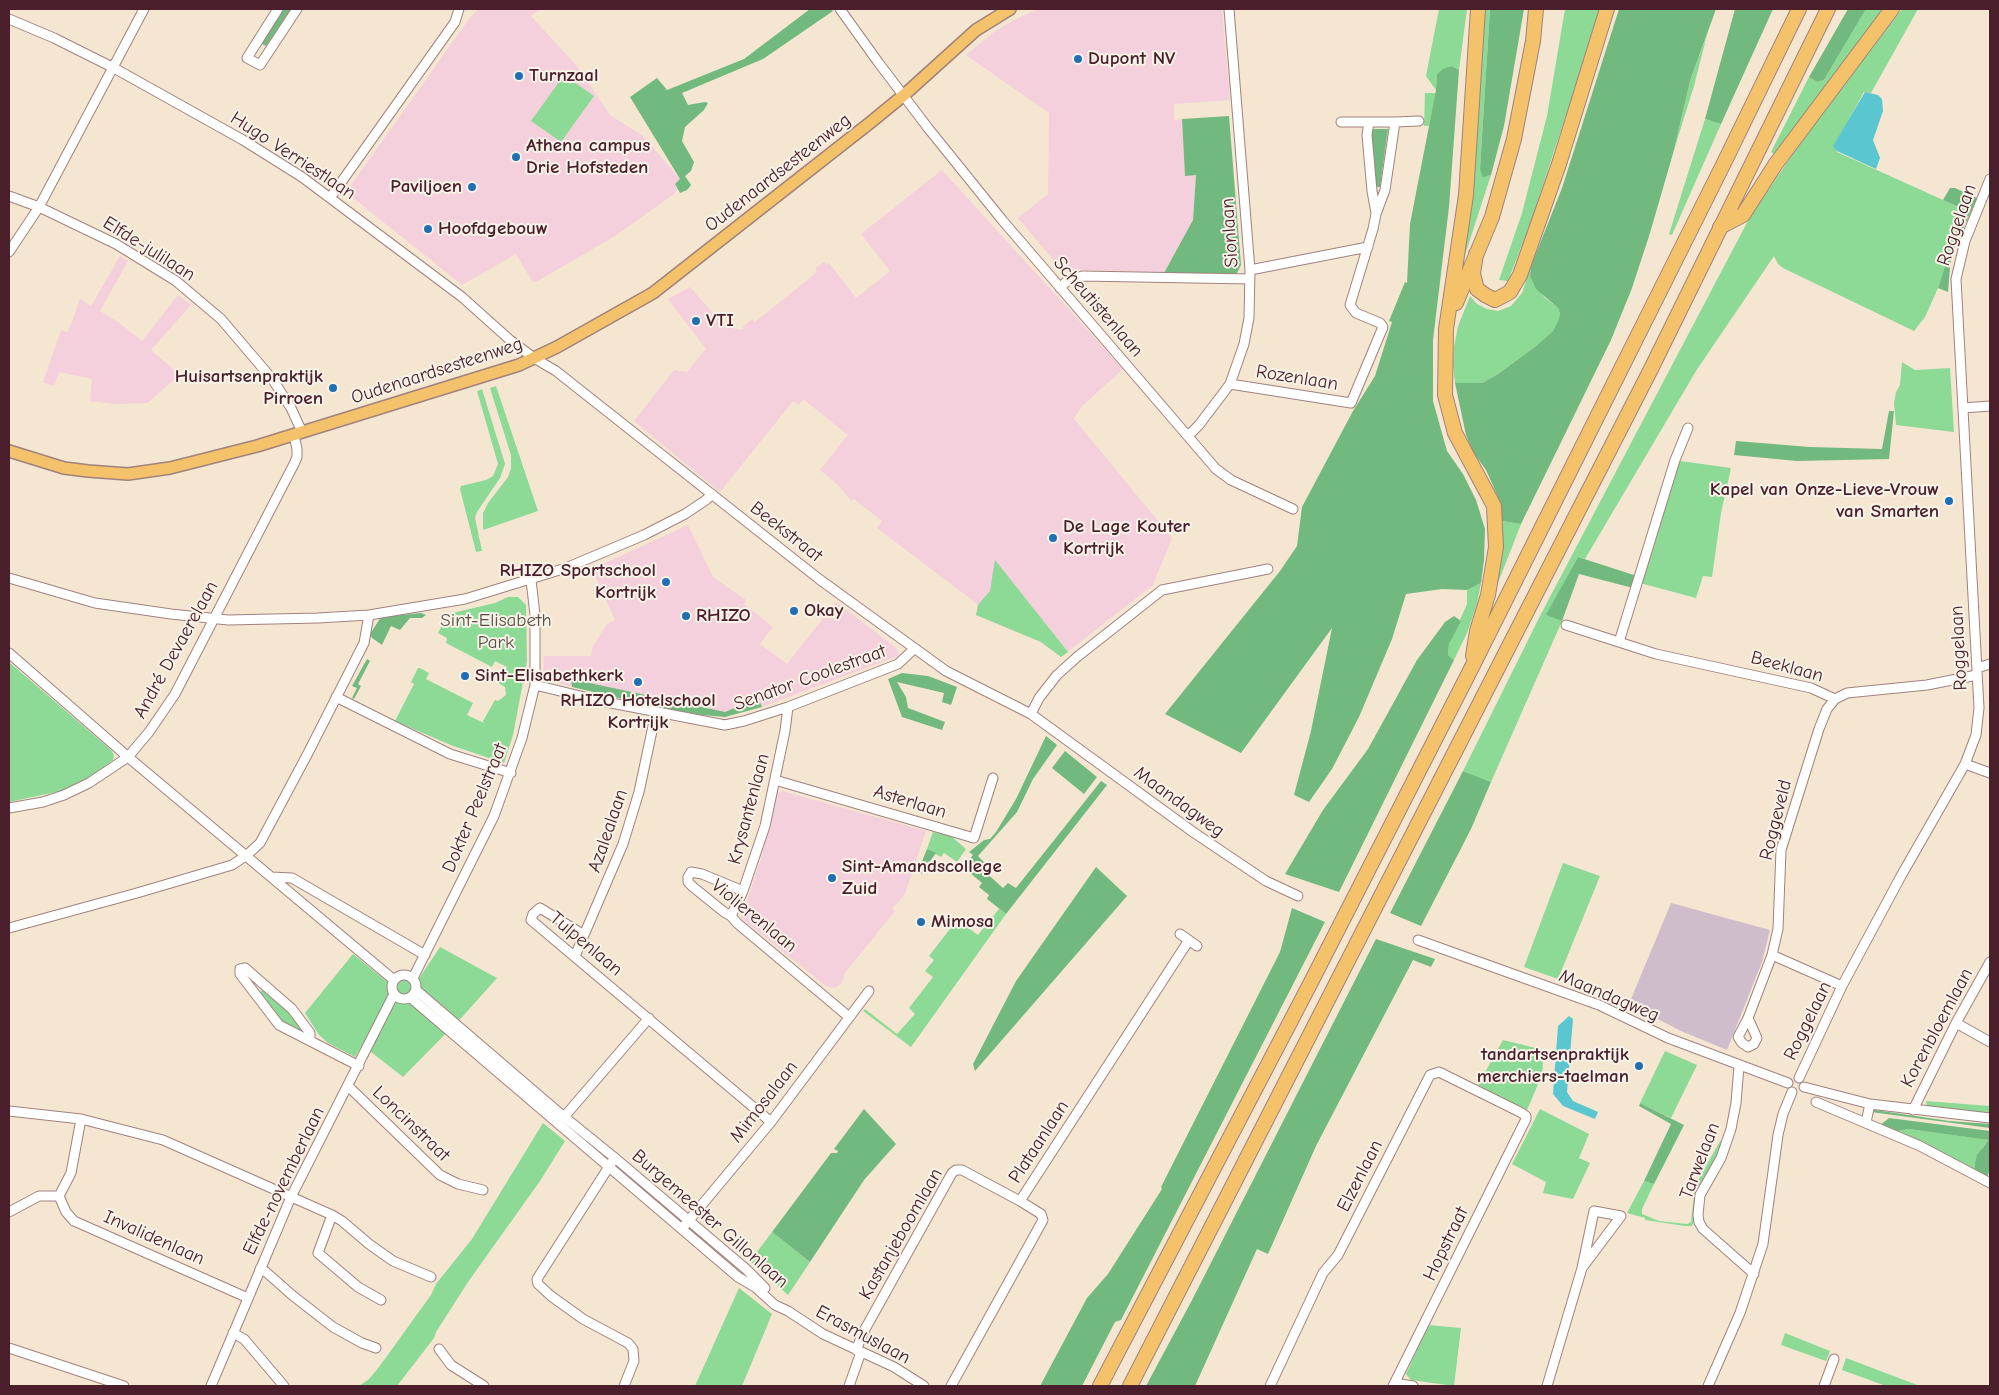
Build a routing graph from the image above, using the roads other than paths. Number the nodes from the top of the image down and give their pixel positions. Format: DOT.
graph roads {
  1 [pos="144,9"];
  2 [pos="278,9"];
  3 [pos="297,9"];
  4 [pos="459,9"];
  5 [pos="840,9"];
  6 [pos="1010,9"];
  7 [pos="1229,9"];
  8 [pos="1478,9"];
  9 [pos="1536,9"];
  10 [pos="1607,9"];
  11 [pos="1799,9"];
  12 [pos="1828,9"];
  13 [pos="1892,9"];
  14 [pos="9,19"];
  15 [pos="114,68"];
  16 [pos="904,96"];
  17 [pos="1419,121"];
  18 [pos="1340,122"];
  19 [pos="1368,122"];
  20 [pos="1395,122"];
  21 [pos="1990,179"];
  22 [pos="9,196"];
  23 [pos="330,198"];
  24 [pos="40,207"];
  25 [pos="1376,214"];
  26 [pos="1720,227"];
  27 [pos="1368,247"];
  28 [pos="9,252"];
  29 [pos="1476,254"];
  30 [pos="1250,275"];
  31 [pos="1060,288"];
  32 [pos="1446,329"];
  33 [pos="534,358"];
  34 [pos="1230,384"];
  35 [pos="1990,406"];
  36 [pos="1963,408"];
  37 [pos="1688,428"];
  38 [pos="298,434"];
  39 [pos="1188,436"];
  40 [pos="9,451"];
  41 [pos="712,494"];
  42 [pos="1293,509"];
  43 [pos="1268,569"];
  44 [pos="9,578"];
  45 [pos="531,580"];
  46 [pos="369,615"];
  47 [pos="214,618"];
  48 [pos="1566,625"];
  49 [pos="1619,642"];
  50 [pos="914,648"];
  51 [pos="9,653"];
  52 [pos="1990,664"];
  53 [pos="1472,667"];
  54 [pos="1977,672"];
  55 [pos="535,684"];
  56 [pos="336,697"];
  57 [pos="1835,699"];
  58 [pos="788,707"];
  59 [pos="656,712"];
  60 [pos="1031,714"];
  61 [pos="1047,725"];
  62 [pos="128,757"];
  63 [pos="1965,764"];
  64 [pos="511,773"];
  65 [pos="1990,773"];
  66 [pos="993,778"];
  67 [pos="775,780"];
  68 [pos="9,808"];
  69 [pos="247,855"];
  70 [pos="271,878"];
  71 [pos="743,891"];
  72 [pos="1298,896"];
  73 [pos="732,916"];
  74 [pos="9,928"];
  75 [pos="1180,934"];
  76 [pos="584,935"];
  77 [pos="1189,940"];
  78 [pos="1418,940"];
  79 [pos="1198,946"];
  80 [pos="425,955"];
  81 [pos="1772,955"];
  82 [pos="575,956"];
  83 [pos="1990,962"];
  84 [pos="413,978"];
  85 [pos="394,980"];
  86 [pos="1842,986"];
  87 [pos="869,991"];
  88 [pos="394,994"];
  89 [pos="413,994"];
  90 [pos="649,1018"];
  91 [pos="849,1018"];
  92 [pos="1748,1018"];
  93 [pos="1956,1023"];
  94 [pos="310,1040"];
  95 [pos="1990,1042"];
  96 [pos="359,1066"];
  97 [pos="1739,1066"];
  98 [pos="1799,1078"];
  99 [pos="1788,1083"];
  100 [pos="348,1086"];
  101 [pos="1804,1086"];
  102 [pos="1792,1092"];
  103 [pos="1816,1102"];
  104 [pos="1870,1104"];
  105 [pos="1913,1110"];
  106 [pos="9,1111"];
  107 [pos="1526,1116"];
  108 [pos="564,1117"];
  109 [pos="1990,1118"];
  110 [pos="80,1119"];
  111 [pos="771,1122"];
  112 [pos="1866,1122"];
  113 [pos="615,1158"];
  114 [pos="609,1165"];
  115 [pos="1990,1183"];
  116 [pos="483,1190"];
  117 [pos="58,1196"];
  118 [pos="291,1197"];
  119 [pos="1020,1201"];
  120 [pos="9,1212"];
  121 [pos="332,1215"];
  122 [pos="688,1220"];
  123 [pos="681,1229"];
  124 [pos="1582,1268"];
  125 [pos="260,1269"];
  126 [pos="1754,1274"];
  127 [pos="431,1278"];
  128 [pos="248,1298"];
  129 [pos="381,1300"];
  130 [pos="788,1311"];
  131 [pos="233,1333"];
  132 [pos="9,1348"];
  133 [pos="376,1348"];
  134 [pos="439,1349"];
  135 [pos="859,1351"];
  136 [pos="1834,1359"];
  137 [pos="1394,1384"];
  138 [pos="124,1386"];
  139 [pos="211,1386"];
  140 [pos="284,1386"];
  141 [pos="484,1386"];
  142 [pos="624,1386"];
  143 [pos="848,1386"];
  144 [pos="924,1386"];
  145 [pos="951,1386"];
  146 [pos="1100,1386"];
  147 [pos="1130,1386"];
  148 [pos="1270,1386"];
  149 [pos="1413,1386"];
  150 [pos="1547,1386"];
  151 [pos="1708,1386"];
  152 [pos="1824,1386"];
  1 -- 15 [label="street"];
  2 -- 3 [label="street"];
  4 -- 23 [label="street"];
  5 -- 16 [label="street, Scheutistenlaan"];
  6 -- 16 [label="main road, Oudenaardsesteenweg"];
  7 -- 30 [label="street, Sionlaan"];
  8 -- 32 [label="highway"];
  9 -- 29 [label="highway"];
  10 -- 29 [label="highway"];
  11 -- 53 [label="highway"];
  12 -- 26 [label="highway"];
  13 -- 26 [label="highway"];
  14 -- 15 [label="street, Hugo Verriestlaan"];
  15 -- 23 [label="street, Hugo Verriestlaan"];
  15 -- 24 [label="street"];
  16 -- 31 [label="street, Scheutistenlaan"];
  16 -- 33 [label="main road, Oudenaardsesteenweg"];
  17 -- 20 [label="street"];
  18 -- 19 [label="street"];
  19 -- 20 [label="street"];
  19 -- 25 [label="street, Rozenlaan"];
  20 -- 25 [label="street, Rozenlaan"];
  21 -- 36 [label="street, Roggelaan"];
  22 -- 24 [label="street, Elfde-julilaan"];
  23 -- 33 [label="street, Hugo Verriestlaan"];
  24 -- 28 [label="street"];
  24 -- 38 [label="street, Elfde-julilaan"];
  25 -- 27 [label="street, Rozenlaan"];
  26 -- 147 [label="highway"];
  27 -- 30 [label="street"];
  27 -- 34 [label="street, Rozenlaan"];
  29 -- 32 [label="highway"];
  30 -- 31 [label="street"];
  30 -- 34 [label="street, Sionlaan"];
  31 -- 39 [label="street, Scheutistenlaan"];
  32 -- 53 [label="highway"];
  33 -- 38 [label="main road, Oudenaardsesteenweg"];
  33 -- 41 [label="street, Beekstraat"];
  34 -- 39 [label="street, Sionlaan"];
  35 -- 36 [label="street"];
  36 -- 54 [label="street, Roggelaan"];
  37 -- 49 [label="street"];
  38 -- 40 [label="main road, Oudenaardsesteenweg"];
  38 -- 47 [label="street, André Devaerelaan"];
  39 -- 42 [label="street, Scheutistenlaan"];
  41 -- 45 [label="street"];
  41 -- 50 [label="street, Beekstraat"];
  43 -- 60 [label="street"];
  44 -- 47 [label="street"];
  45 -- 46 [label="street"];
  45 -- 55 [label="street, Dokter Peelstraat"];
  46 -- 47 [label="street"];
  46 -- 56 [label="street"];
  47 -- 62 [label="street, André Devaerelaan"];
  48 -- 49 [label="street, Beeklaan"];
  49 -- 57 [label="street, Beeklaan"];
  50 -- 58 [label="street, Senator Coolestraat"];
  50 -- 60 [label="street, Beekstraat"];
  51 -- 62 [label="street"];
  52 -- 54 [label="street, Beeklaan"];
  53 -- 146 [label="highway"];
  54 -- 57 [label="street, Beeklaan"];
  54 -- 63 [label="street, Roggelaan"];
  55 -- 59 [label="street, Senator Coolestraat"];
  55 -- 64 [label="street, Dokter Peelstraat"];
  56 -- 64 [label="street"];
  56 -- 69 [label="street"];
  57 -- 81 [label="street, Roggeveld"];
  58 -- 59 [label="street, Senator Coolestraat"];
  58 -- 67 [label="street, Krysantenlaan"];
  59 -- 76 [label="street, Azalealaan"];
  60 -- 61 [label="street, Beekstraat"];
  61 -- 72 [label="street, Maandagweg"];
  62 -- 68 [label="street, André Devaerelaan"];
  62 -- 69 [label="street"];
  63 -- 65 [label="street"];
  63 -- 86 [label="street, Roggelaan"];
  64 -- 80 [label="street, Dokter Peelstraat"];
  66 -- 67 [label="street, Asterlaan"];
  67 -- 71 [label="street, Krysantenlaan"];
  69 -- 70 [label="street"];
  69 -- 74 [label="street"];
  70 -- 80 [label="street"];
  70 -- 85 [label="street"];
  71 -- 73 [label="street, Krysantenlaan"];
  71 -- 73 [label="street, Violierenlaan"];
  73 -- 91 [label="street, Violierenlaan"];
  75 -- 77 [label="street"];
  76 -- 82 [label="street, Azalealaan"];
  76 -- 82 [label="street, Tulpenlaan"];
  77 -- 79 [label="street"];
  77 -- 119 [label="street, Plataanlaan"];
  78 -- 97 [label="street, Maandagweg"];
  80 -- 84 [label="street, Dokter Peelstraat"];
  81 -- 86 [label="street"];
  81 -- 92 [label="street, Roggeveld"];
  82 -- 90 [label="street, Tulpenlaan"];
  83 -- 93 [label="street, Korenbloemlaan"];
  84 -- 85 [label="street"];
  84 -- 89 [label="street"];
  85 -- 88 [label="street"];
  86 -- 98 [label="street, Roggelaan"];
  87 -- 91 [label="street, Mimosalaan"];
  88 -- 89 [label="street, Burgemeester Gillonlaan"];
  88 -- 96 [label="street, Elfde-novemberlaan"];
  89 -- 108 [label="street, Burgemeester Gillonlaan"];
  89 -- 114 [label="street, Burgemeester Gillonlaan"];
  90 -- 108 [label="street"];
  90 -- 111 [label="street, Tulpenlaan"];
  91 -- 111 [label="street, Mimosalaan"];
  93 -- 95 [label="street"];
  93 -- 105 [label="street, Korenbloemlaan"];
  94 -- 94 [label="street"];
  94 -- 96 [label="street"];
  96 -- 100 [label="street, Elfde-novemberlaan"];
  97 -- 99 [label="street, Maandagweg"];
  97 -- 126 [label="street, Tarwelaan"];
  98 -- 99 [label="street"];
  98 -- 101 [label="street"];
  99 -- 102 [label="street"];
  100 -- 116 [label="street, Loncinstraat"];
  100 -- 118 [label="street, Elfde-novemberlaan"];
  101 -- 102 [label="street"];
  101 -- 104 [label="street"];
  102 -- 126 [label="street"];
  103 -- 112 [label="street"];
  104 -- 105 [label="street"];
  104 -- 112 [label="street"];
  105 -- 109 [label="street"];
  106 -- 110 [label="street"];
  107 -- 137 [label="street, Hopstraat"];
  107 -- 148 [label="street, Elzenlaan"];
  108 -- 113 [label="street, Burgemeester Gillonlaan"];
  110 -- 117 [label="street"];
  110 -- 118 [label="street"];
  111 -- 122 [label="street, Mimosalaan"];
  112 -- 115 [label="street"];
  113 -- 114 [label="street"];
  113 -- 122 [label="street, Burgemeester Gillonlaan"];
  114 -- 123 [label="street, Burgemeester Gillonlaan"];
  114 -- 142 [label="street"];
  117 -- 120 [label="street"];
  117 -- 128 [label="street, Invalidenlaan"];
  118 -- 121 [label="street"];
  118 -- 125 [label="street, Elfde-novemberlaan"];
  119 -- 135 [label="street, Kastanjeboomlaan"];
  119 -- 145 [label="street, Plataanlaan"];
  121 -- 127 [label="street"];
  121 -- 129 [label="street"];
  122 -- 123 [label="street, Mimosalaan"];
  122 -- 130 [label="street, Burgemeester Gillonlaan"];
  123 -- 130 [label="street, Burgemeester Gillonlaan"];
  124 -- 124 [label="street"];
  124 -- 150 [label="street"];
  125 -- 128 [label="street, Elfde-novemberlaan"];
  125 -- 133 [label="street"];
  126 -- 151 [label="street"];
  128 -- 131 [label="street, Elfde-novemberlaan"];
  130 -- 135 [label="street, Erasmuslaan"];
  131 -- 139 [label="street, Elfde-novemberlaan"];
  131 -- 140 [label="street"];
  132 -- 138 [label="street"];
  134 -- 141 [label="street"];
  135 -- 143 [label="street, Kastanjeboomlaan"];
  135 -- 144 [label="street, Erasmuslaan"];
  136 -- 152 [label="street"];
  137 -- 149 [label="street"];
}
